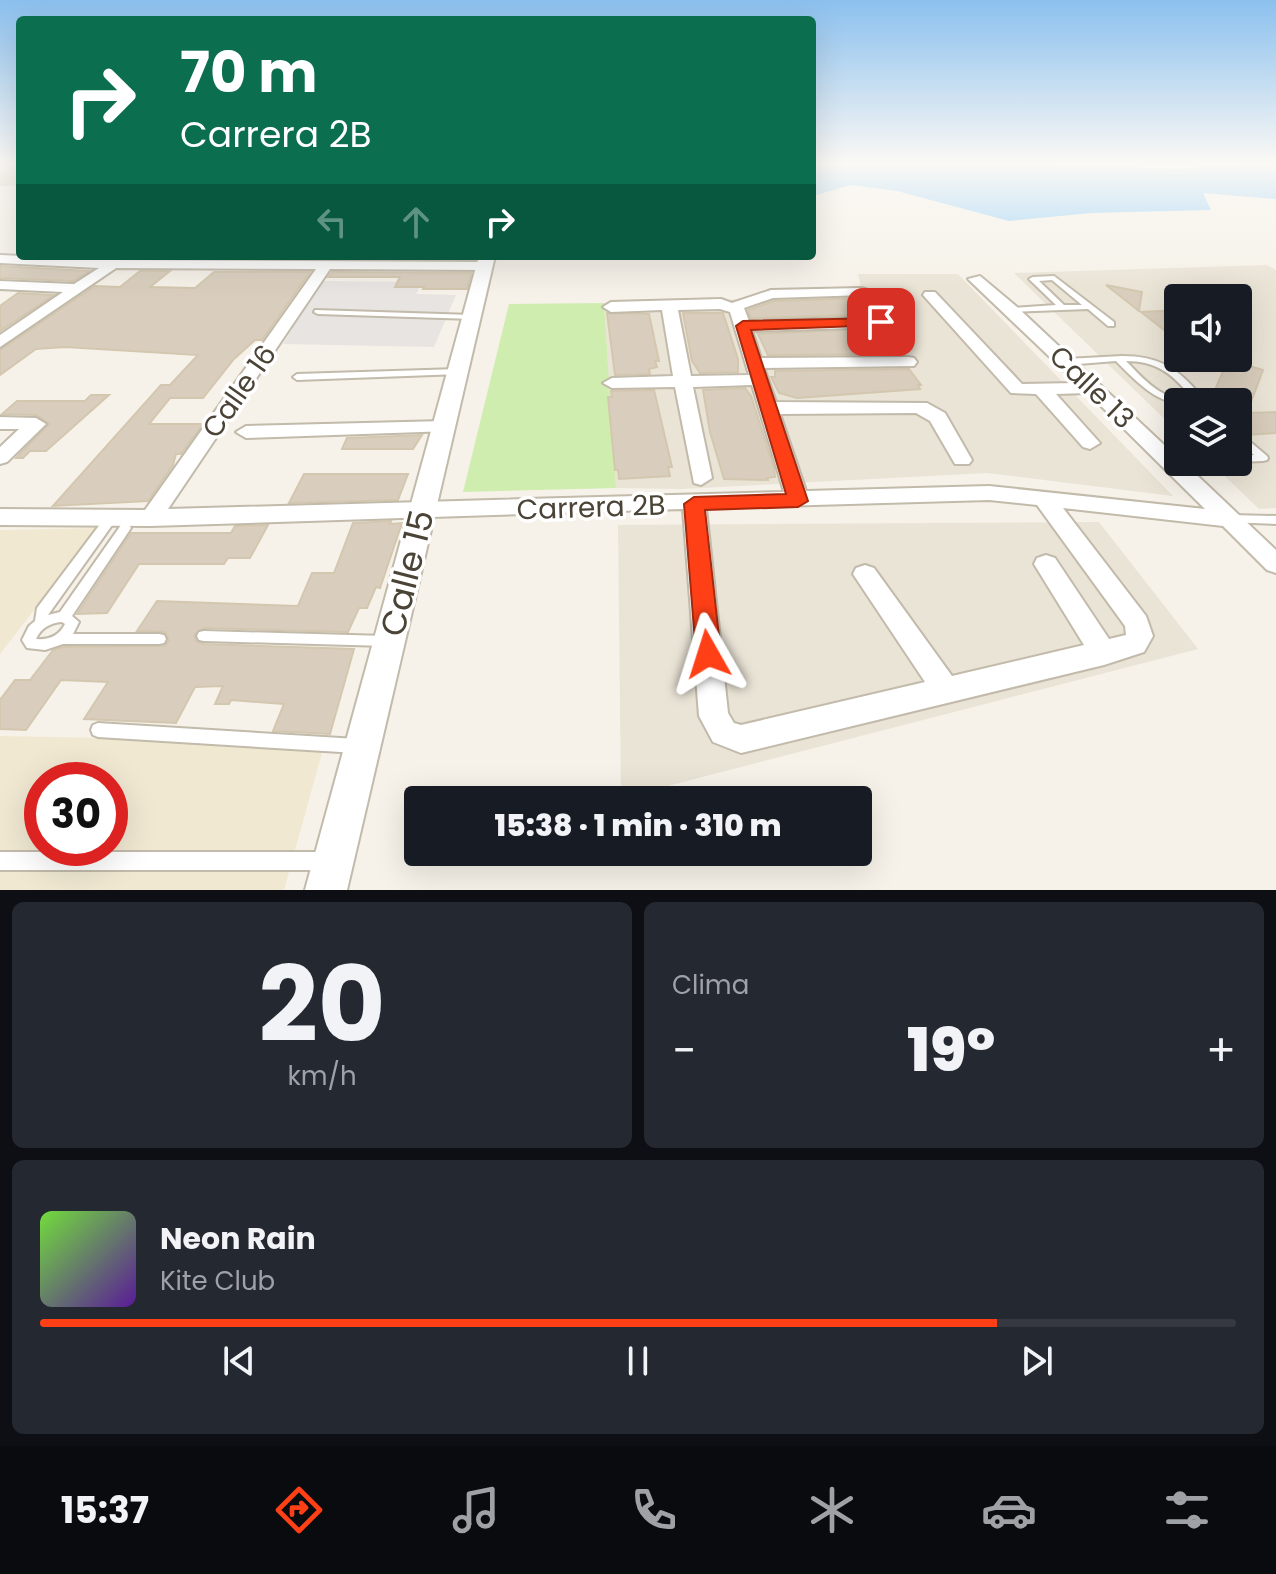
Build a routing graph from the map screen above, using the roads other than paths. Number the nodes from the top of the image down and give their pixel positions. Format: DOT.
graph roads {
  1 [pos="23,260"];
  2 [pos="137,260"];
  3 [pos="180,260"];
  4 [pos="486,261"];
  5 [pos="113,264"];
  6 [pos="327,264"];
  7 [pos="975,279"];
  8 [pos="0,285"];
  9 [pos="73,288"];
  10 [pos="861,292"];
  11 [pos="930,295"];
  12 [pos="669,305"];
  13 [pos="611,307"];
  14 [pos="734,307"];
  15 [pos="1062,307"];
  16 [pos="1090,307"];
  17 [pos="1012,310"];
  18 [pos="318,312"];
  19 [pos="473,317"];
  20 [pos="881,322"];
  21 [pos="1111,324"];
  22 [pos="743,326"];
  23 [pos="0,342"];
  24 [pos="1120,360"];
  25 [pos="908,362"];
  26 [pos="1066,362"];
  27 [pos="458,372"];
  28 [pos="757,372"];
  29 [pos="297,377"];
  30 [pos="683,381"];
  31 [pos="612,383"];
  32 [pos="1094,388"];
  33 [pos="1041,389"];
  34 [pos="769,408"];
  35 [pos="0,423"];
  36 [pos="444,427"];
  37 [pos="246,432"];
  38 [pos="1090,443"];
  39 [pos="1252,448"];
  40 [pos="1164,453"];
  41 [pos="0,458"];
  42 [pos="1252,458"];
  43 [pos="962,460"];
  44 [pos="1187,476"];
  45 [pos="697,491"];
  46 [pos="1043,498"];
  47 [pos="798,501"];
  48 [pos="424,511"];
  49 [pos="0,517"];
  50 [pos="151,518"];
  51 [pos="1228,519"];
  52 [pos="1276,520"];
  53 [pos="118,523"];
  54 [pos="1046,564"];
  55 [pos="1276,564"];
  56 [pos="865,574"];
  57 [pos="64,617"];
  58 [pos="41,623"];
  59 [pos="204,636"];
  60 [pos="61,639"];
  61 [pos="159,639"];
  62 [pos="390,641"];
  63 [pos="1104,654"];
  64 [pos="946,690"];
  65 [pos="98,730"];
  66 [pos="363,746"];
  67 [pos="0,861"];
  68 [pos="330,876"];
  1 -- 5 [label="street"];
  2 -- 5 [label="street"];
  3 -- 6 [label="street"];
  4 -- 6 [label="street"];
  4 -- 19 [label="street, Calle 15"];
  5 -- 9 [label="street"];
  6 -- 50 [label="street, Calle 16"];
  7 -- 17 [label="street, Calle 13"];
  8 -- 9 [label="street"];
  9 -- 23 [label="street"];
  10 -- 14 [label="street"];
  11 -- 33 [label="street"];
  12 -- 13 [label="street"];
  12 -- 14 [label="street"];
  12 -- 30 [label="street"];
  14 -- 22 [label="street"];
  15 -- 16 [label="lane"];
  15 -- 16 [label="lane"];
  15 -- 17 [label="lane"];
  16 -- 21 [label="lane"];
  17 -- 26 [label="street, Calle 13"];
  18 -- 19 [label="lane"];
  19 -- 27 [label="street, Calle 15"];
  20 -- 22 [label="street"];
  22 -- 28 [label="street"];
  24 -- 24 [label="lane"];
  24 -- 26 [label="lane"];
  25 -- 28 [label="street"];
  26 -- 32 [label="street, Calle 13"];
  27 -- 29 [label="lane"];
  27 -- 36 [label="street, Calle 15"];
  28 -- 30 [label="street"];
  28 -- 34 [label="street"];
  30 -- 31 [label="street"];
  30 -- 45 [label="street"];
  32 -- 33 [label="street"];
  32 -- 40 [label="street, Calle 13"];
  33 -- 38 [label="street"];
  34 -- 43 [label="street"];
  34 -- 47 [label="street"];
  35 -- 41 [label="street"];
  36 -- 37 [label="street"];
  36 -- 48 [label="street, Calle 15"];
  39 -- 42 [label="lane"];
  44 -- 51 [label="street, Calle 13"];
  45 -- 47 [label="street, Carrera 2B"];
  45 -- 48 [label="street, Carrera 2B"];
  45 -- 64 [label="street"];
  46 -- 47 [label="street, Carrera 2B"];
  46 -- 51 [label="street, Carrera 2B"];
  46 -- 63 [label="street"];
  48 -- 50 [label="street, Carrera 2B"];
  48 -- 62 [label="street, Calle 15"];
  49 -- 53 [label="street, Carrera 2B"];
  50 -- 53 [label="street, Carrera 2B"];
  51 -- 52 [label="lane"];
  51 -- 55 [label="street, Calle 13"];
  53 -- 57 [label="lane"];
  53 -- 58 [label="lane"];
  54 -- 63 [label="street"];
  56 -- 64 [label="street"];
  57 -- 58 [label="lane"];
  57 -- 60 [label="lane"];
  58 -- 60 [label="lane"];
  59 -- 62 [label="lane"];
  60 -- 61 [label="lane"];
  62 -- 66 [label="street, Calle 15"];
  63 -- 64 [label="street"];
  65 -- 66 [label="lane"];
  66 -- 68 [label="street, Calle 15"];
  67 -- 68 [label="lane"];
}
